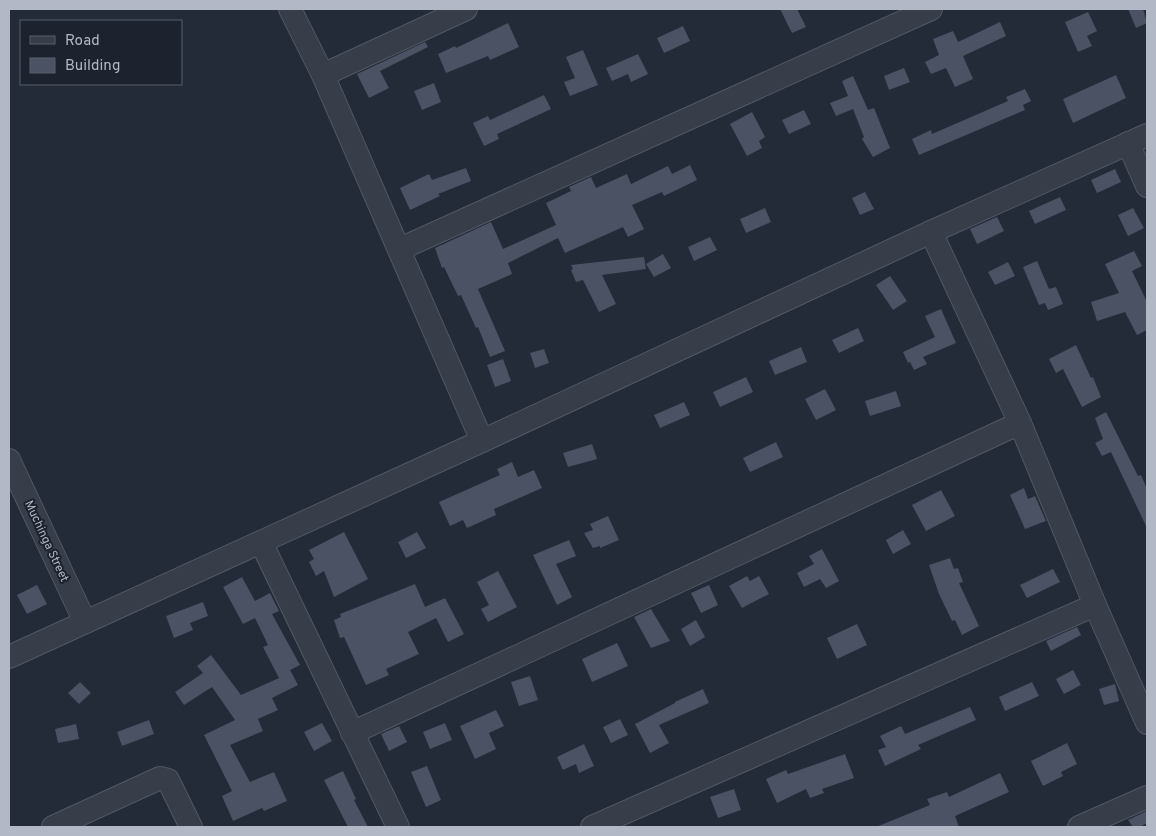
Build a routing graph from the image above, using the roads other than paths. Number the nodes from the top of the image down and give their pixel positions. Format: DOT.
graph roads {
  1 [pos="290,9"];
  2 [pos="466,9"];
  3 [pos="931,9"];
  4 [pos="323,75"];
  5 [pos="1138,139"];
  6 [pos="1147,186"];
  7 [pos="931,232"];
  8 [pos="400,249"];
  9 [pos="1020,423"];
  10 [pos="482,441"];
  11 [pos="9,460"];
  12 [pos="261,542"];
  13 [pos="1095,605"];
  14 [pos="85,622"];
  15 [pos="9,657"];
  16 [pos="1147,723"];
  17 [pos="352,733"];
  18 [pos="1147,797"];
  19 [pos="53,827"];
  20 [pos="191,827"];
  21 [pos="398,827"];
  22 [pos="592,827"];
  23 [pos="1080,827"];
  1 -- 4 [label="street"];
  2 -- 4 [label="street"];
  3 -- 8 [label="street"];
  4 -- 8 [label="street"];
  5 -- 6 [label="street"];
  5 -- 7 [label="street"];
  7 -- 9 [label="street"];
  7 -- 10 [label="street"];
  8 -- 10 [label="street"];
  9 -- 13 [label="street"];
  9 -- 17 [label="street"];
  10 -- 12 [label="street"];
  11 -- 14 [label="street, Muchinga Street"];
  12 -- 14 [label="street"];
  12 -- 17 [label="street"];
  13 -- 16 [label="street"];
  13 -- 22 [label="street"];
  14 -- 15 [label="street"];
  17 -- 21 [label="street"];
  18 -- 23 [label="street"];
  19 -- 20 [label="street"];
}
